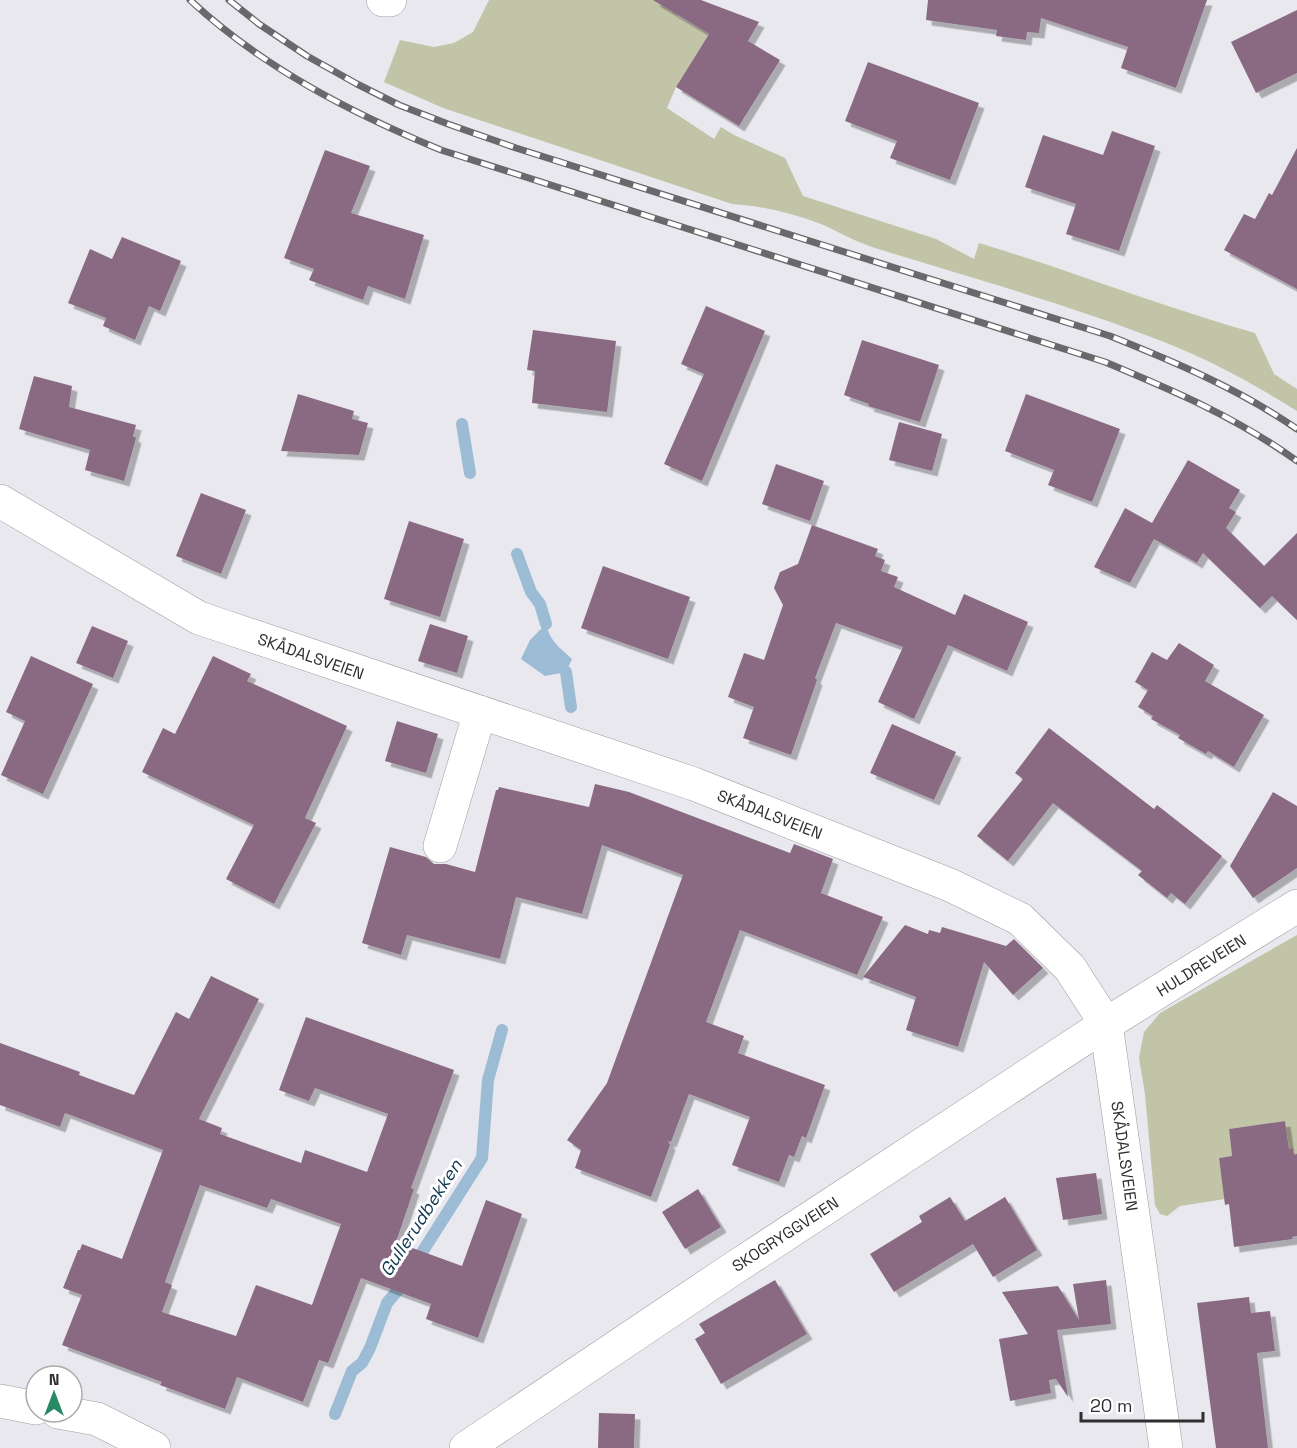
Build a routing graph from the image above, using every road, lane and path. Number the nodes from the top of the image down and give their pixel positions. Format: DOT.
graph roads {
  1 [pos="383,0"];
  2 [pos="390,0"];
  3 [pos="0,501"];
  4 [pos="480,712"];
  5 [pos="440,846"];
  6 [pos="1297,906"];
  7 [pos="1106,1024"];
  8 [pos="0,1401"];
  9 [pos="24,1406"];
  10 [pos="84,1417"];
  11 [pos="154,1448"];
  12 [pos="466,1448"];
  13 [pos="1166,1448"];
  1 -- 2 [label="street"];
  3 -- 4 [label="street, SKÅDALSVEIEN"];
  4 -- 5 [label="street"];
  4 -- 7 [label="street, SKÅDALSVEIEN"];
  6 -- 7 [label="street, HULDREVEIEN"];
  7 -- 12 [label="street, SKOGRYGGVEIEN"];
  7 -- 13 [label="street, SKÅDALSVEIEN"];
  8 -- 9 [label="street"];
  10 -- 11 [label="street"];
}
